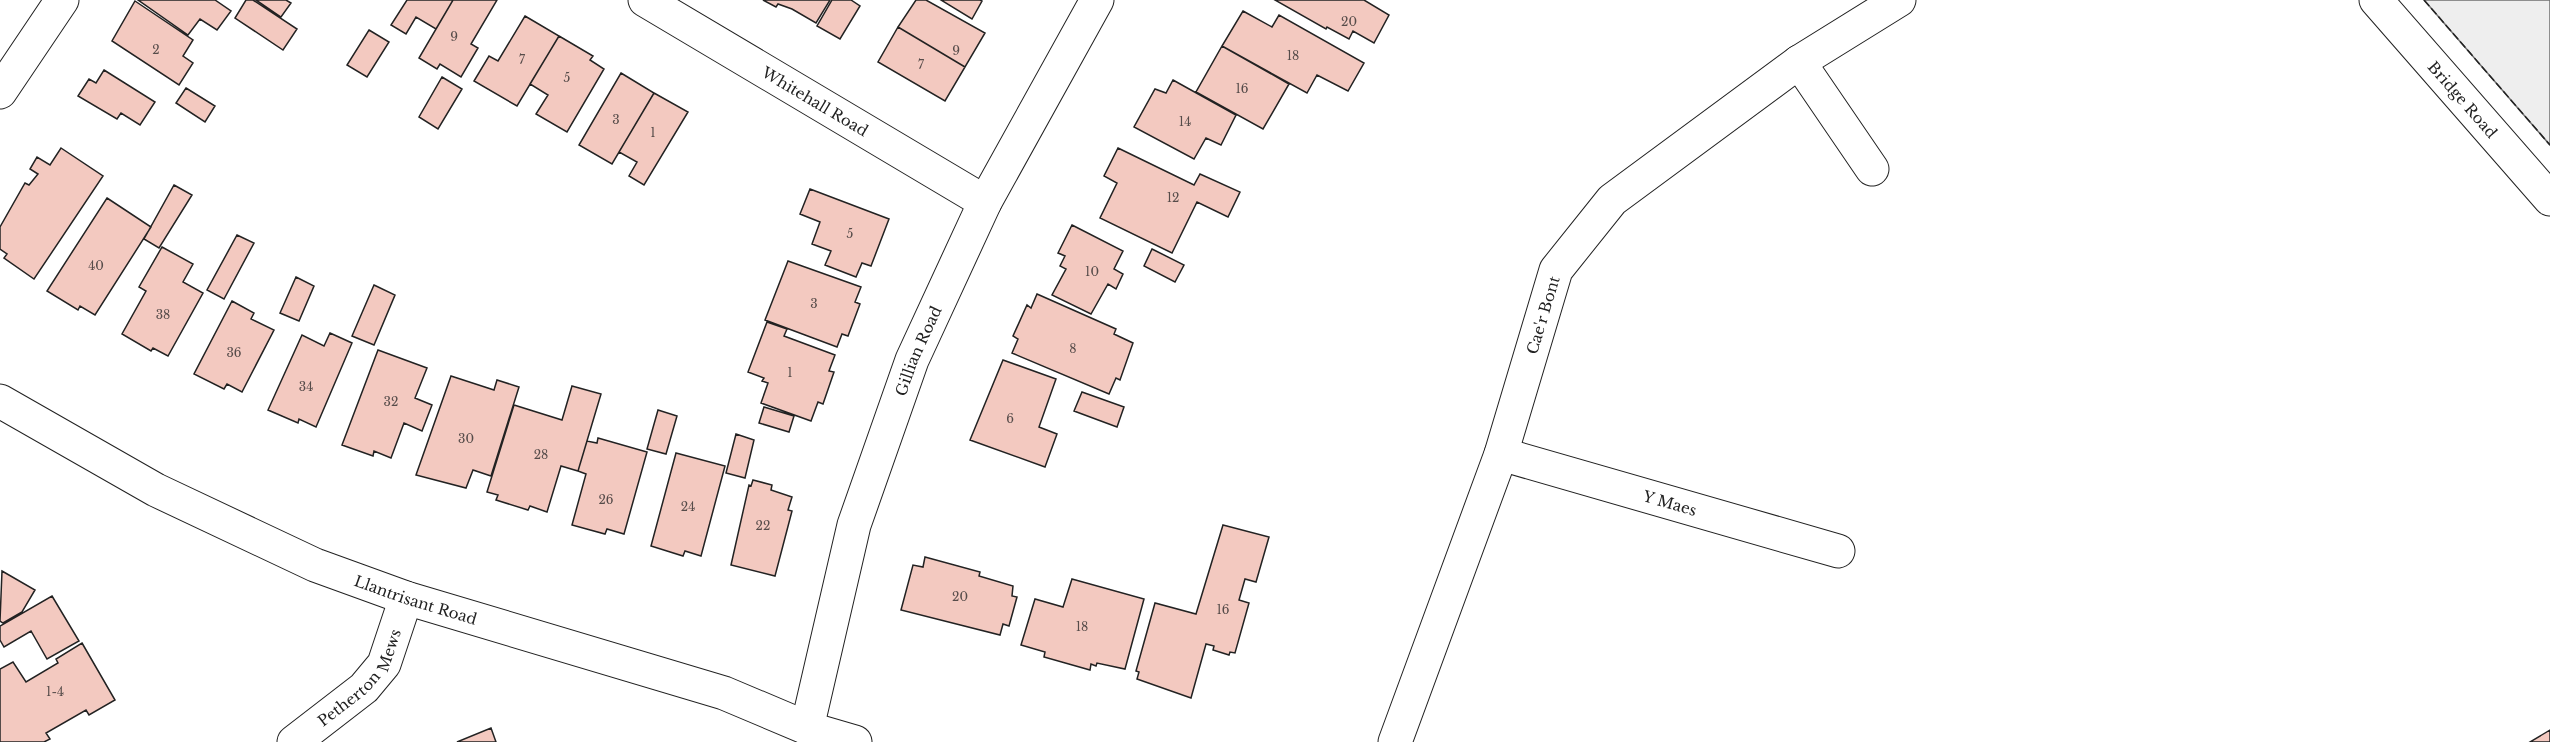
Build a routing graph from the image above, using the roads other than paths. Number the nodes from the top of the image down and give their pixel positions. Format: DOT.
graph roads {
  1 [pos="62,0"];
  2 [pos="645,0"];
  3 [pos="1097,0"];
  4 [pos="1899,0"];
  5 [pos="2376,0"];
  6 [pos="1799,62"];
  7 [pos="0,92"];
  8 [pos="1872,169"];
  9 [pos="2550,199"];
  10 [pos="985,202"];
  11 [pos="0,401"];
  12 [pos="1501,454"];
  13 [pos="1838,551"];
  14 [pos="405,598"];
  15 [pos="807,728"];
  16 [pos="294,742"];
  17 [pos="855,742"];
  18 [pos="1395,742"];
  1 -- 7 [label="street"];
  2 -- 10 [label="street, Whitehall Road"];
  3 -- 10 [label="street, Gillian Road"];
  4 -- 6 [label="street, Cae'r Bont"];
  5 -- 9 [label="street, Bridge Road"];
  6 -- 8 [label="street"];
  6 -- 12 [label="street, Cae'r Bont"];
  10 -- 15 [label="street, Gillian Road"];
  11 -- 14 [label="street, Llantrisant Road"];
  12 -- 13 [label="street, Y Maes"];
  12 -- 18 [label="street, Cae'r Bont"];
  14 -- 15 [label="street, Llantrisant Road"];
  14 -- 16 [label="street, Petherton Mews"];
  15 -- 17 [label="street, Llantrisant Road"];
}
